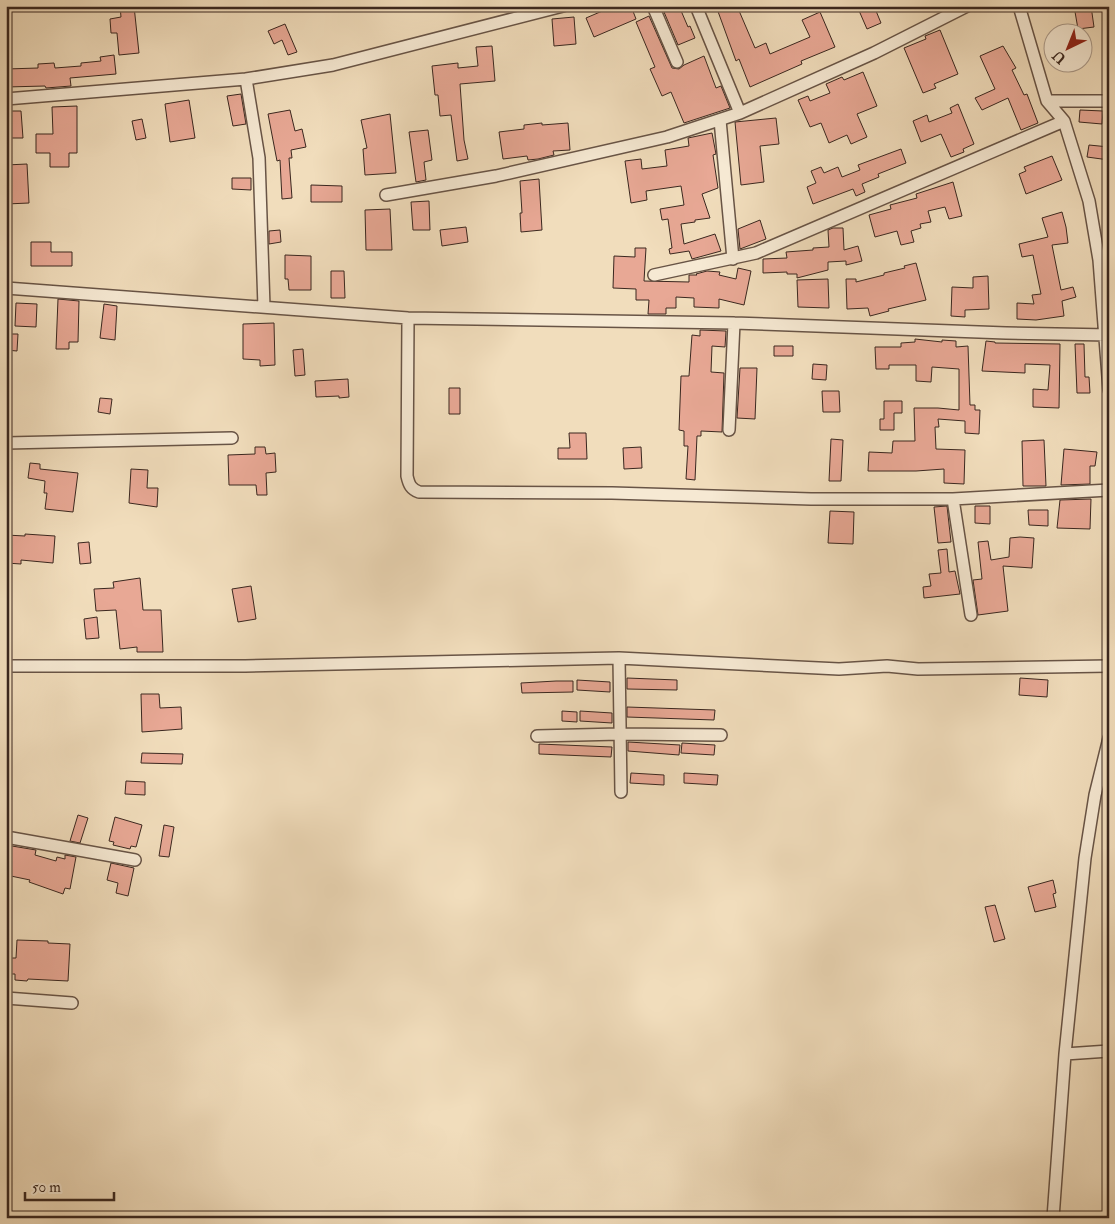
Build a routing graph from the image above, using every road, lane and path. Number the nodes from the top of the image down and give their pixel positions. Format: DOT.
graph roads {
  1 [pos="563,6"];
  2 [pos="653,6"];
  3 [pos="696,6"];
  4 [pos="967,6"];
  5 [pos="1019,6"];
  6 [pos="526,11"];
  7 [pos="677,62"];
  8 [pos="246,79"];
  9 [pos="6,99"];
  10 [pos="1047,100"];
  11 [pos="1109,101"];
  12 [pos="740,113"];
  13 [pos="720,120"];
  14 [pos="1064,121"];
  15 [pos="386,195"];
  16 [pos="733,259"];
  17 [pos="654,275"];
  18 [pos="6,288"];
  19 [pos="264,307"];
  20 [pos="408,318"];
  21 [pos="734,323"];
  22 [pos="1107,335"];
  23 [pos="1109,390"];
  24 [pos="730,430"];
  25 [pos="232,438"];
  26 [pos="6,443"];
  27 [pos="1109,490"];
  28 [pos="953,499"];
  29 [pos="971,615"];
  30 [pos="619,658"];
  31 [pos="6,666"];
  32 [pos="1109,666"];
  33 [pos="619,734"];
  34 [pos="537,736"];
  35 [pos="721,736"];
  36 [pos="1109,738"];
  37 [pos="621,792"];
  38 [pos="6,837"];
  39 [pos="135,860"];
  40 [pos="6,998"];
  41 [pos="72,1004"];
  42 [pos="1109,1051"];
  43 [pos="1065,1054"];
  44 [pos="1053,1218"];
  1 -- 6 [label="street"];
  2 -- 7 [label="street"];
  3 -- 12 [label="street"];
  4 -- 12 [label="street"];
  5 -- 10 [label="street"];
  6 -- 8 [label="street"];
  8 -- 9 [label="street"];
  8 -- 19 [label="street"];
  10 -- 11 [label="street"];
  10 -- 14 [label="street"];
  12 -- 13 [label="street"];
  13 -- 15 [label="street"];
  13 -- 16 [label="street"];
  14 -- 16 [label="street"];
  14 -- 22 [label="street"];
  16 -- 17 [label="street"];
  18 -- 19 [label="street"];
  19 -- 20 [label="street"];
  20 -- 21 [label="street"];
  20 -- 28 [label="street"];
  21 -- 22 [label="street"];
  21 -- 24 [label="street"];
  22 -- 23 [label="street"];
  25 -- 26 [label="street"];
  27 -- 28 [label="street"];
  28 -- 29 [label="street"];
  30 -- 31 [label="street"];
  30 -- 32 [label="street"];
  30 -- 33 [label="street"];
  33 -- 34 [label="street"];
  33 -- 35 [label="street"];
  33 -- 37 [label="street"];
  36 -- 43 [label="street"];
  38 -- 39 [label="street"];
  40 -- 41 [label="street"];
  42 -- 43 [label="street"];
  43 -- 44 [label="street"];
}
